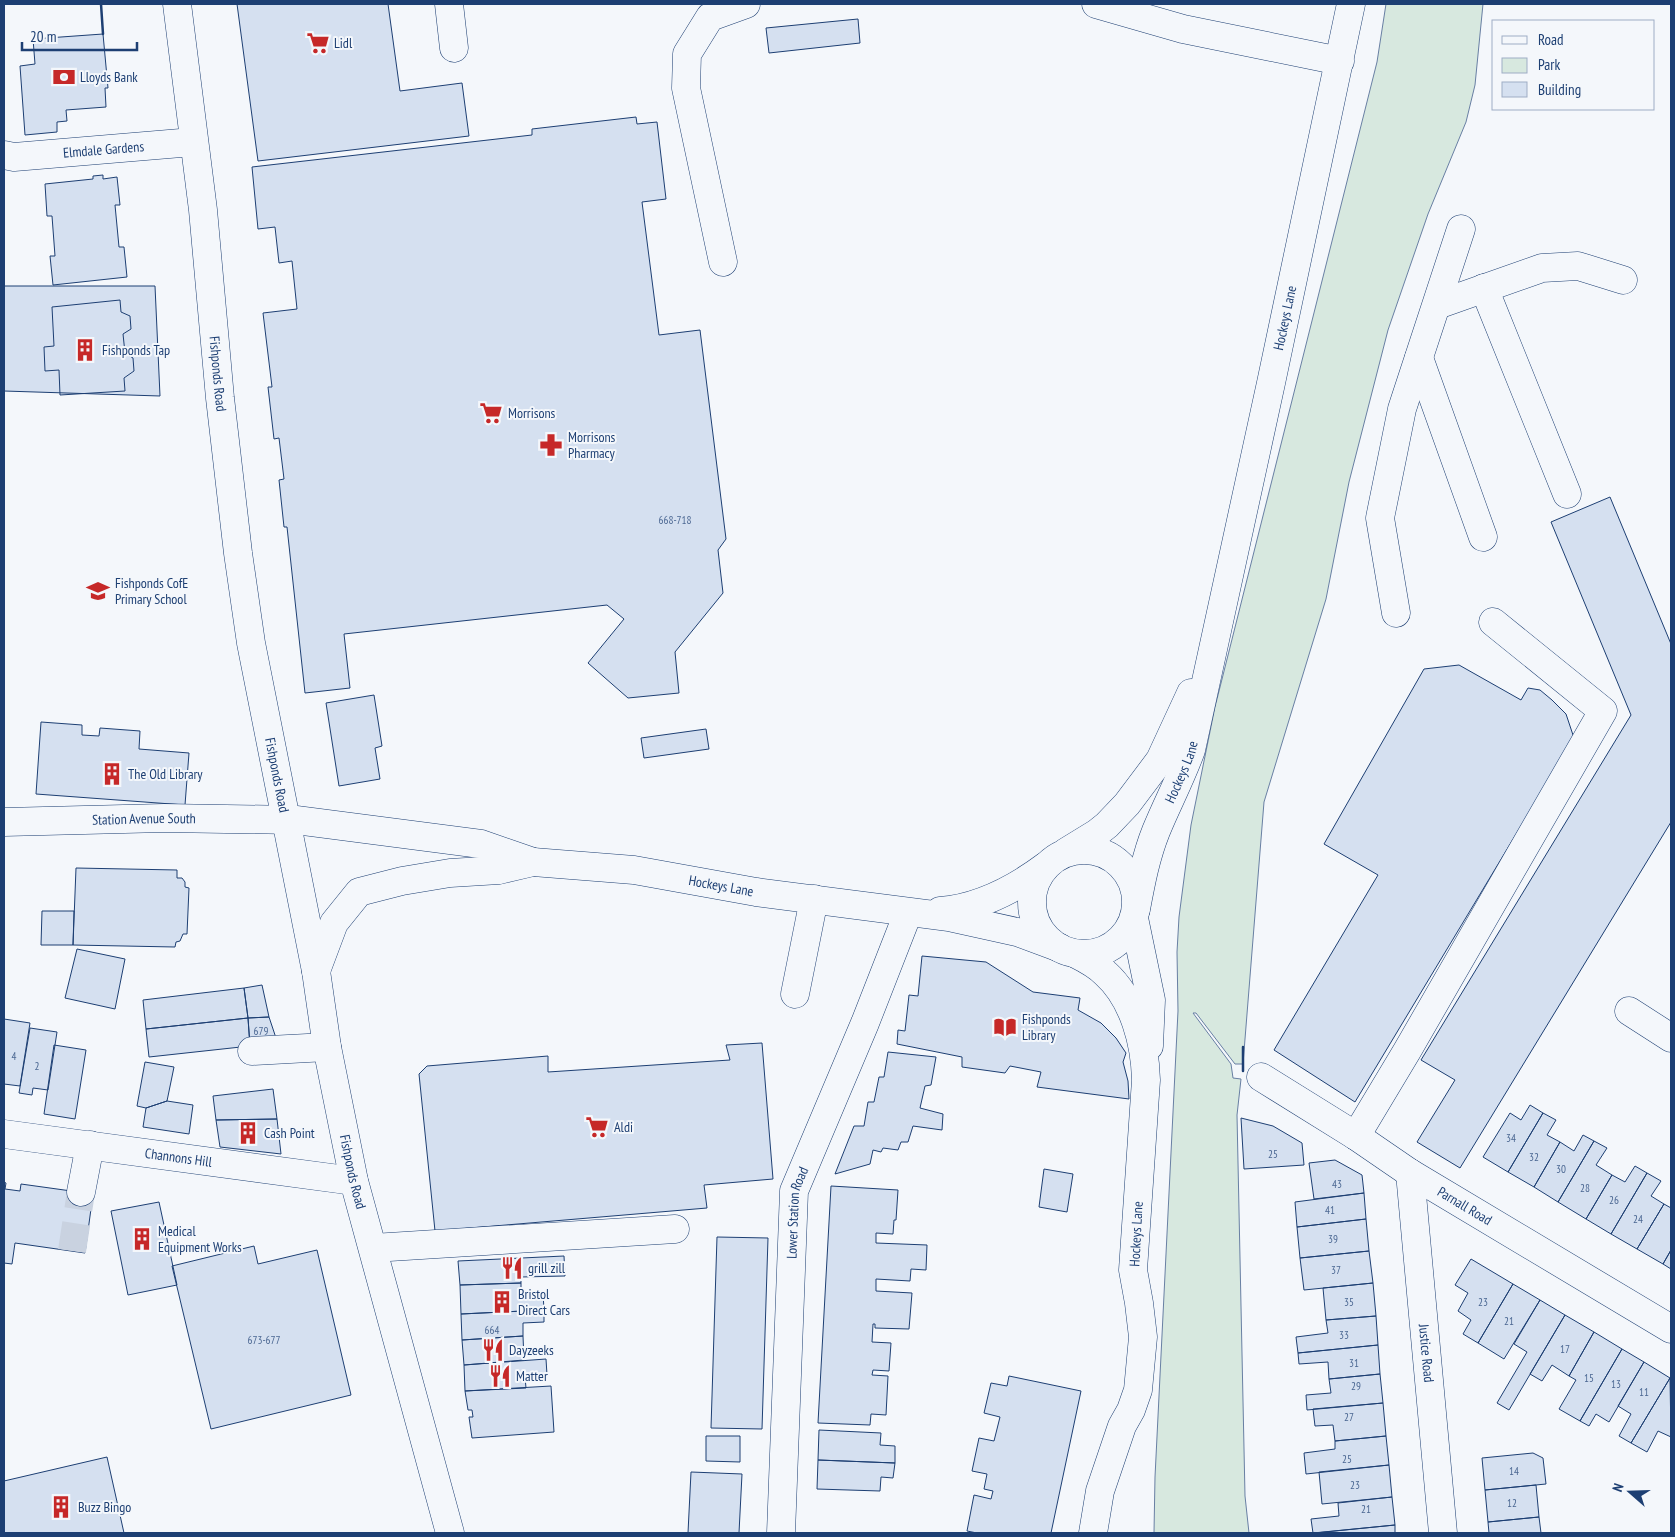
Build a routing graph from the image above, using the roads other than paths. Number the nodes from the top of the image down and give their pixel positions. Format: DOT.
graph roads {
  1 [pos="177,4"];
  2 [pos="449,4"];
  3 [pos="746,4"];
  4 [pos="1096,4"];
  5 [pos="1352,4"];
  6 [pos="1128,8"];
  7 [pos="454,48"];
  8 [pos="1340,61"];
  9 [pos="193,142"];
  10 [pos="9,156"];
  11 [pos="1461,229"];
  12 [pos="723,262"];
  13 [pos="1623,280"];
  14 [pos="1484,288"];
  15 [pos="1437,304"];
  16 [pos="1419,358"];
  17 [pos="1567,494"];
  18 [pos="1483,537"];
  19 [pos="1396,614"];
  20 [pos="1493,622"];
  21 [pos="1216,632"];
  22 [pos="285,819"];
  23 [pos="4,822"];
  24 [pos="1054,860"];
  25 [pos="534,862"];
  26 [pos="814,899"];
  27 [pos="908,913"];
  28 [pos="1135,914"];
  29 [pos="1068,951"];
  30 [pos="316,971"];
  31 [pos="795,994"];
  32 [pos="1629,1011"];
  33 [pos="1671,1038"];
  34 [pos="326,1048"];
  35 [pos="252,1051"];
  36 [pos="1261,1077"];
  37 [pos="1146,1080"];
  38 [pos="4,1134"];
  39 [pos="1356,1136"];
  40 [pos="90,1145"];
  41 [pos="1410,1173"];
  42 [pos="354,1181"];
  43 [pos="81,1192"];
  44 [pos="675,1230"];
  45 [pos="373,1248"];
  46 [pos="1671,1328"];
  47 [pos="450,1533"];
  48 [pos="782,1533"];
  49 [pos="1093,1533"];
  50 [pos="1443,1533"];
  1 -- 9 [label="street, Fishponds Road"];
  2 -- 7 [label="street"];
  3 -- 12 [label="street"];
  4 -- 6 [label="street"];
  5 -- 8 [label="street, Hockeys Lane"];
  6 -- 8 [label="street"];
  8 -- 21 [label="street, Hockeys Lane"];
  9 -- 10 [label="street, Elmdale Gardens"];
  9 -- 22 [label="street, Fishponds Road"];
  11 -- 15 [label="street"];
  13 -- 14 [label="street"];
  14 -- 15 [label="street"];
  14 -- 17 [label="street"];
  15 -- 16 [label="street"];
  16 -- 18 [label="street"];
  16 -- 19 [label="street"];
  20 -- 39 [label="street"];
  21 -- 24 [label="street, Hockeys Lane"];
  21 -- 28 [label="street, Hockeys Lane"];
  22 -- 23 [label="street, Station Avenue South"];
  22 -- 25 [label="street, Hockeys Lane"];
  22 -- 30 [label="street, Fishponds Road"];
  24 -- 27 [label="street, Hockeys Lane"];
  24 -- 28 [label="street, Hockeys Lane"];
  24 -- 29 [label="street, Hockeys Lane"];
  25 -- 26 [label="street, Hockeys Lane"];
  25 -- 30 [label="street, Hockeys Lane"];
  26 -- 27 [label="street, Hockeys Lane"];
  26 -- 31 [label="street"];
  27 -- 29 [label="street, Hockeys Lane"];
  27 -- 48 [label="street, Lower Station Road"];
  28 -- 29 [label="street, Hockeys Lane"];
  28 -- 37 [label="street"];
  29 -- 37 [label="street, Hockeys Lane"];
  30 -- 34 [label="street, Fishponds Road"];
  32 -- 33 [label="street"];
  34 -- 35 [label="street"];
  34 -- 42 [label="street, Fishponds Road"];
  36 -- 39 [label="street, Parnall Road"];
  37 -- 49 [label="street, Hockeys Lane"];
  38 -- 40 [label="street, Channons Hill"];
  39 -- 41 [label="street, Parnall Road"];
  40 -- 42 [label="street, Channons Hill"];
  40 -- 43 [label="street"];
  41 -- 46 [label="street, Parnall Road"];
  41 -- 50 [label="street, Justice Road"];
  42 -- 45 [label="street, Fishponds Road"];
  44 -- 45 [label="street"];
  45 -- 47 [label="street, Fishponds Road"];
}
